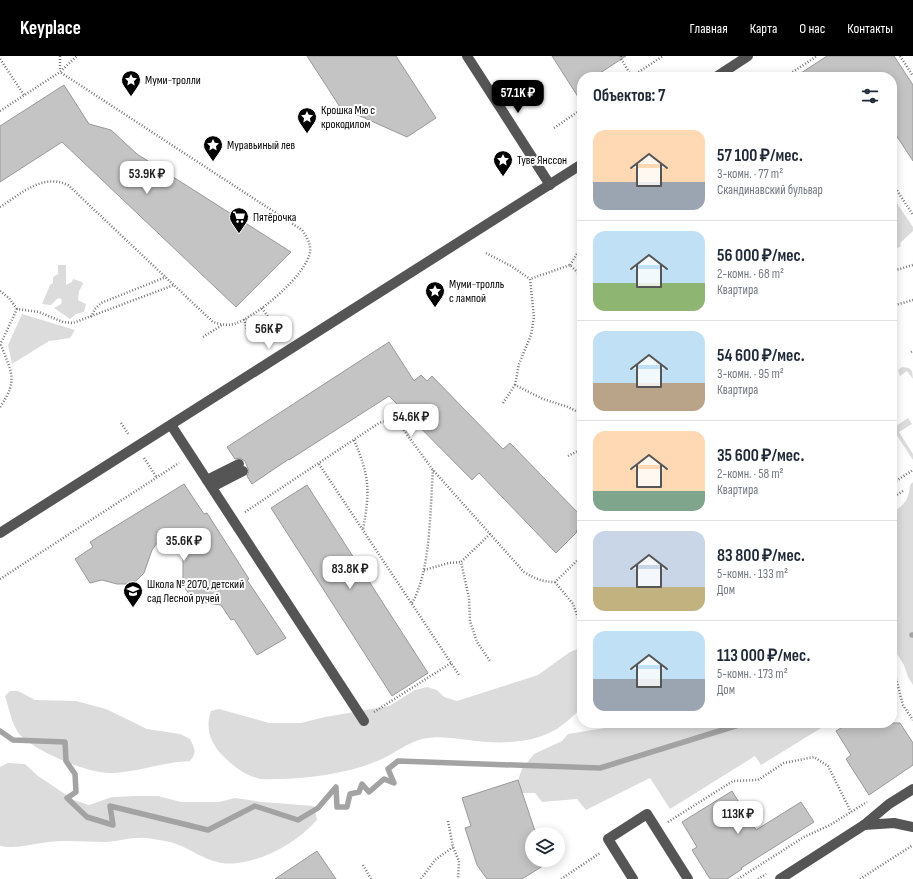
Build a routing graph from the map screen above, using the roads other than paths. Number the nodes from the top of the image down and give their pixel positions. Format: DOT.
graph roads {
  1 [pos="466,56"];
  2 [pos="748,56"];
  3 [pos="724,72"];
  4 [pos="577,167"];
  5 [pos="550,185"];
  6 [pos="171,425"];
  7 [pos="241,468"];
  8 [pos="209,484"];
  9 [pos="0,533"];
  10 [pos="363,720"];
  11 [pos="913,789"];
  12 [pos="864,825"];
  13 [pos="913,827"];
  14 [pos="633,879"];
  15 [pos="688,879"];
  16 [pos="780,879"];
  1 -- 5 [label="street"];
  2 -- 3 [label="street"];
  4 -- 5 [label="street"];
  5 -- 6 [label="street"];
  6 -- 8 [label="street"];
  6 -- 9 [label="street"];
  7 -- 8 [label="street"];
  8 -- 10 [label="street"];
  11 -- 12 [label="street"];
  12 -- 13 [label="street"];
  12 -- 16 [label="street"];
  14 -- 15 [label="street"];
}
